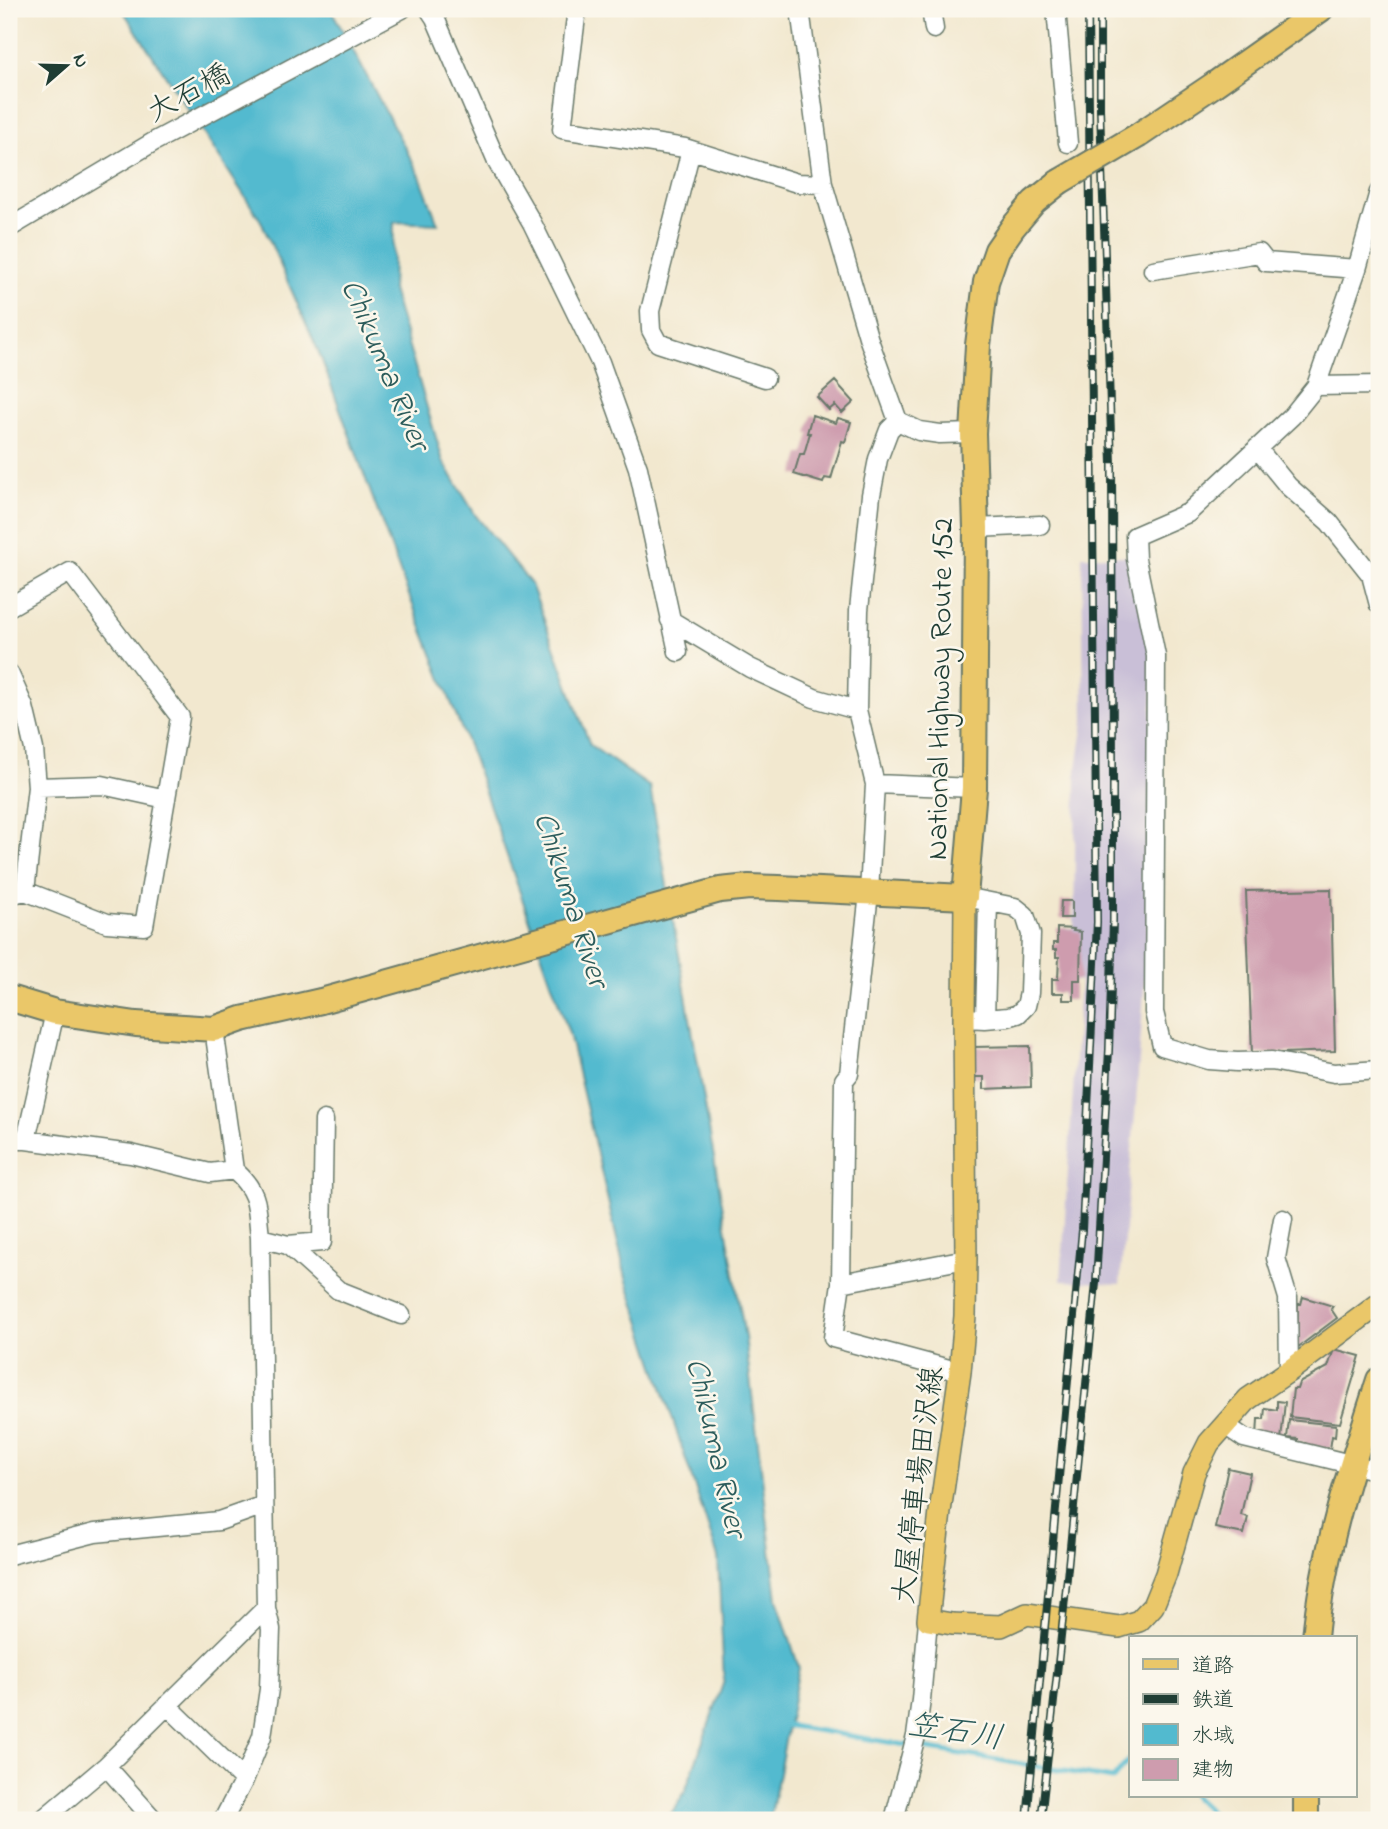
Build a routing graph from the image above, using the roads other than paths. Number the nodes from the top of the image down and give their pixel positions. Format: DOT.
graph roads {
  1 [pos="429,9"];
  2 [pos="577,9"];
  3 [pos="800,9"];
  4 [pos="931,9"];
  5 [pos="1056,9"];
  6 [pos="1321,9"];
  7 [pos="399,10"];
  8 [pos="934,29"];
  9 [pos="1068,143"];
  10 [pos="691,150"];
  11 [pos="823,184"];
  12 [pos="1379,192"];
  13 [pos="9,228"];
  14 [pos="1357,269"];
  15 [pos="1153,270"];
  16 [pos="765,378"];
  17 [pos="1379,385"];
  18 [pos="1317,386"];
  19 [pos="898,421"];
  20 [pos="973,433"];
  21 [pos="1257,448"];
  22 [pos="1040,525"];
  23 [pos="976,528"];
  24 [pos="1379,605"];
  25 [pos="9,607"];
  26 [pos="670,620"];
  27 [pos="678,652"];
  28 [pos="9,673"];
  29 [pos="857,710"];
  30 [pos="875,783"];
  31 [pos="37,787"];
  32 [pos="974,788"];
  33 [pos="166,799"];
  34 [pos="17,893"];
  35 [pos="869,893"];
  36 [pos="977,899"];
  37 [pos="9,998"];
  38 [pos="55,1012"];
  39 [pos="975,1019"];
  40 [pos="214,1029"];
  41 [pos="1379,1070"];
  42 [pos="324,1120"];
  43 [pos="17,1140"];
  44 [pos="234,1170"];
  45 [pos="1283,1219"];
  46 [pos="260,1238"];
  47 [pos="288,1245"];
  48 [pos="966,1259"];
  49 [pos="841,1283"];
  50 [pos="1379,1304"];
  51 [pos="401,1315"];
  52 [pos="1289,1371"];
  53 [pos="960,1372"];
  54 [pos="1379,1380"];
  55 [pos="1225,1426"];
  56 [pos="1352,1464"];
  57 [pos="1379,1471"];
  58 [pos="264,1505"];
  59 [pos="9,1555"];
  60 [pos="266,1608"];
  61 [pos="928,1620"];
  62 [pos="1315,1636"];
  63 [pos="167,1706"];
  64 [pos="106,1766"];
  65 [pos="244,1780"];
  66 [pos="1306,1798"];
  67 [pos="42,1820"];
  68 [pos="154,1820"];
  69 [pos="223,1820"];
  70 [pos="894,1820"];
  71 [pos="1306,1820"];
  1 -- 26 [label="street"];
  2 -- 10 [label="street"];
  3 -- 11 [label="street"];
  4 -- 8 [label="street"];
  5 -- 9 [label="street"];
  6 -- 20 [label="highway, National Highway Route 152, bridge"];
  7 -- 13 [label="street, 大石橋"];
  10 -- 11 [label="street"];
  10 -- 16 [label="street"];
  11 -- 19 [label="street"];
  12 -- 14 [label="street"];
  14 -- 15 [label="street"];
  14 -- 18 [label="street"];
  17 -- 18 [label="street"];
  18 -- 21 [label="street"];
  19 -- 20 [label="street"];
  19 -- 29 [label="street"];
  20 -- 23 [label="highway, National Highway Route 152"];
  21 -- 24 [label="street"];
  21 -- 41 [label="street"];
  22 -- 23 [label="street"];
  23 -- 32 [label="highway, National Highway Route 152"];
  25 -- 33 [label="street"];
  26 -- 27 [label="street"];
  26 -- 29 [label="street"];
  28 -- 31 [label="street"];
  29 -- 30 [label="street"];
  30 -- 32 [label="street"];
  30 -- 35 [label="street"];
  31 -- 33 [label="street"];
  31 -- 34 [label="street"];
  32 -- 36 [label="highway, National Highway Route 152"];
  33 -- 34 [label="street"];
  35 -- 36 [label="highway, National Highway Route 152"];
  35 -- 40 [label="highway, National Highway Route 152"];
  35 -- 49 [label="street"];
  36 -- 39 [label="main road, 大屋停車場田沢線"];
  36 -- 39 [label="street"];
  37 -- 38 [label="highway, National Highway Route 152"];
  38 -- 40 [label="highway, National Highway Route 152"];
  38 -- 43 [label="street"];
  39 -- 48 [label="main road, 大屋停車場田沢線"];
  40 -- 44 [label="street"];
  42 -- 47 [label="street"];
  43 -- 44 [label="street"];
  44 -- 46 [label="street"];
  45 -- 52 [label="street"];
  46 -- 47 [label="street"];
  46 -- 58 [label="street"];
  47 -- 51 [label="street"];
  48 -- 49 [label="street"];
  48 -- 53 [label="main road, 大屋停車場田沢線"];
  49 -- 53 [label="street"];
  50 -- 52 [label="main road, 大屋停車場田沢線"];
  52 -- 55 [label="main road, 大屋停車場田沢線"];
  53 -- 61 [label="main road, 大屋停車場田沢線"];
  54 -- 56 [label="highway"];
  55 -- 56 [label="street"];
  55 -- 61 [label="main road, 大屋停車場田沢線"];
  56 -- 57 [label="street"];
  56 -- 62 [label="highway"];
  58 -- 59 [label="street"];
  58 -- 60 [label="street"];
  60 -- 63 [label="street"];
  60 -- 65 [label="street"];
  61 -- 70 [label="street"];
  63 -- 64 [label="street"];
  63 -- 65 [label="street"];
  64 -- 67 [label="street"];
  64 -- 68 [label="street"];
  65 -- 69 [label="street"];
  66 -- 71 [label="highway"];
}
